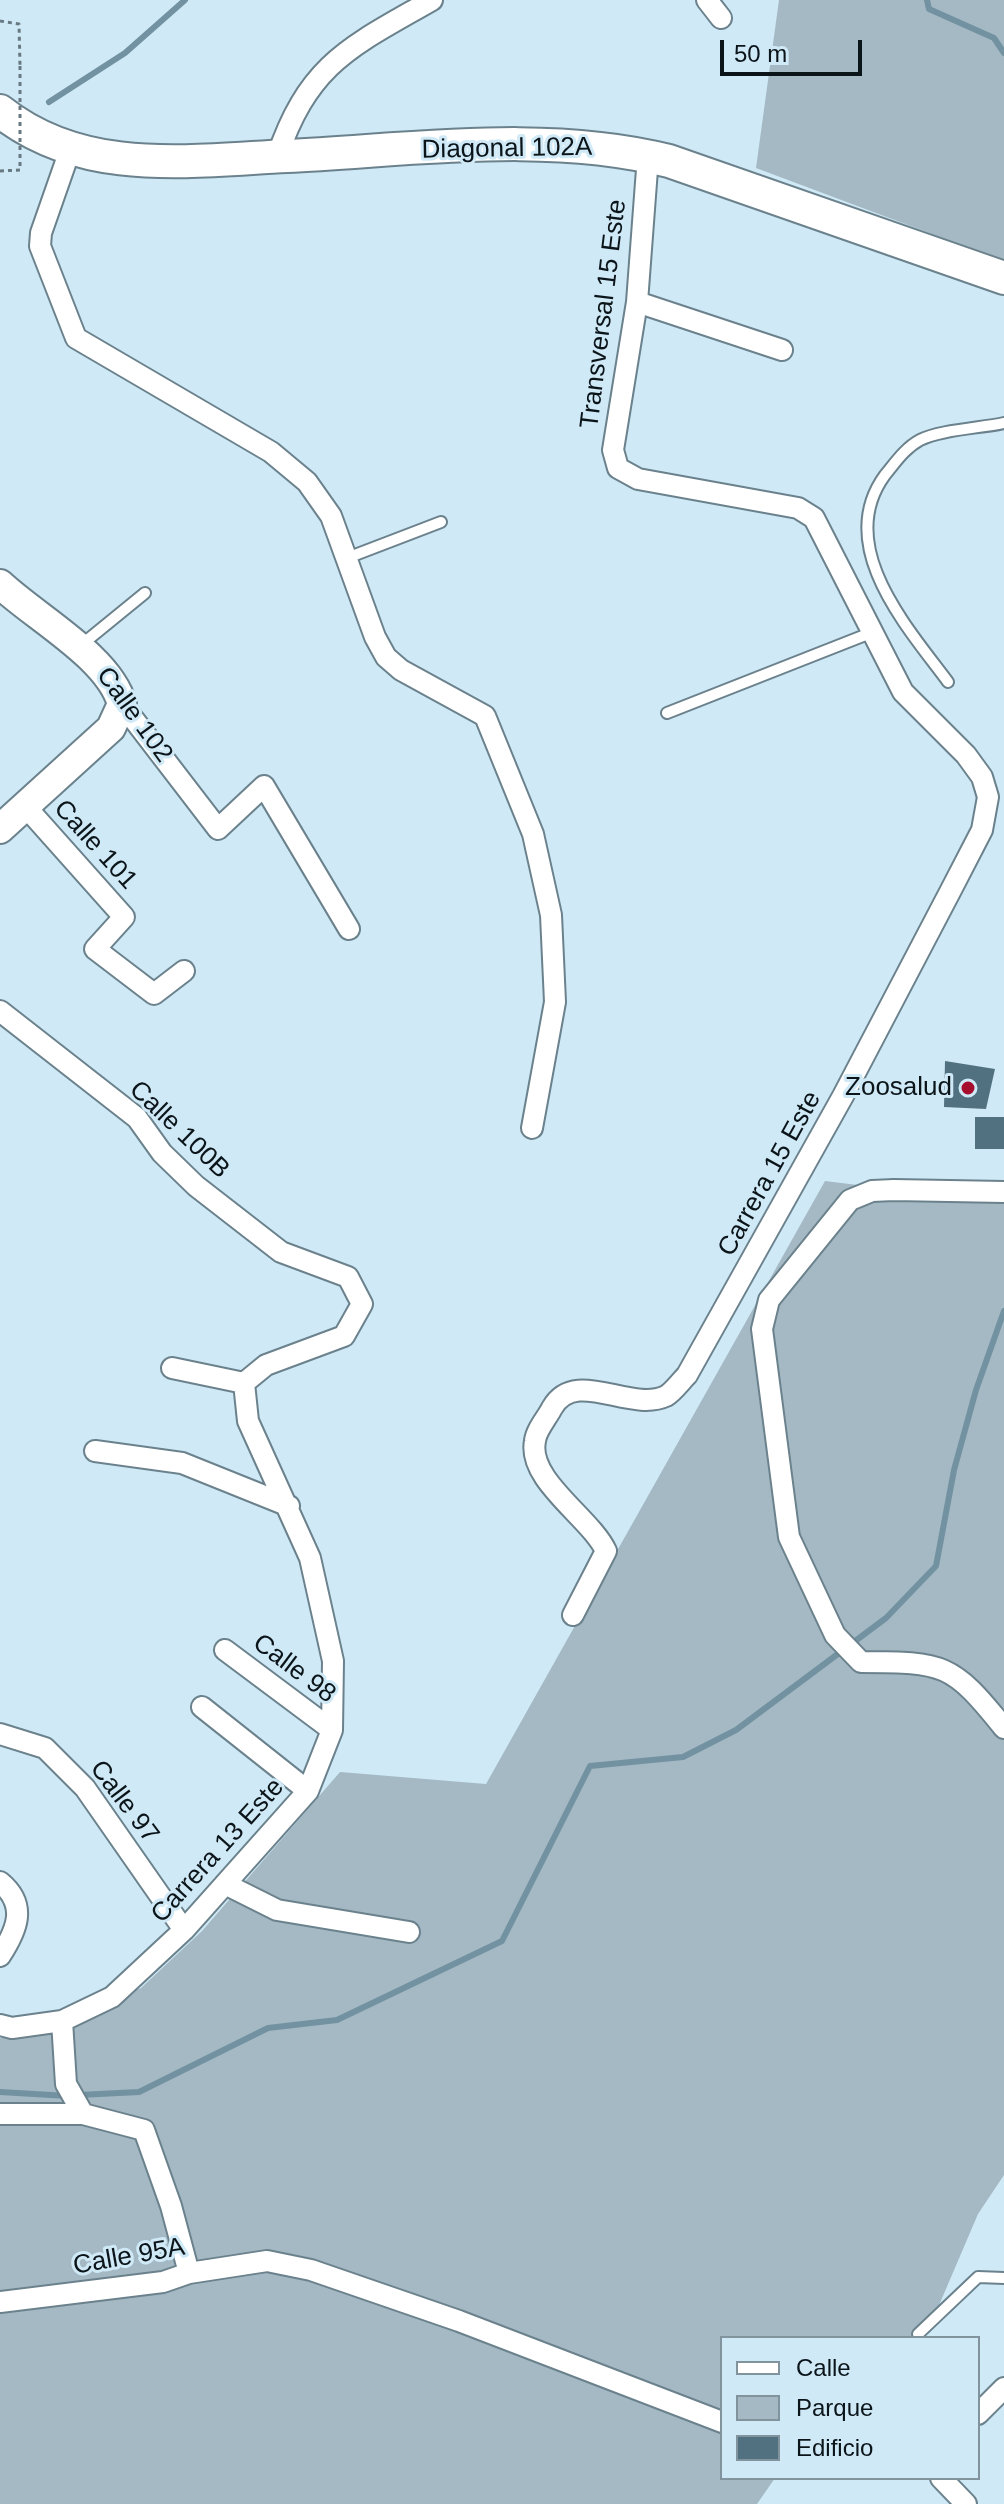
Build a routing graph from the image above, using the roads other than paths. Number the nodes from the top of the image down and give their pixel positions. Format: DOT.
graph roads {
  1 [pos="432,0"];
  2 [pos="707,0"];
  3 [pos="721,18"];
  4 [pos="0,111"];
  5 [pos="70,150"];
  6 [pos="648,156"];
  7 [pos="277,157"];
  8 [pos="1004,278"];
  9 [pos="637,302"];
  10 [pos="782,350"];
  11 [pos="1004,423"];
  12 [pos="441,522"];
  13 [pos="347,558"];
  14 [pos="0,584"];
  15 [pos="145,593"];
  16 [pos="873,632"];
  17 [pos="79,648"];
  18 [pos="948,682"];
  19 [pos="122,704"];
  20 [pos="667,713"];
  21 [pos="988,797"];
  22 [pos="26,807"];
  23 [pos="0,829"];
  24 [pos="349,929"];
  25 [pos="184,971"];
  26 [pos="0,1011"];
  27 [pos="532,1128"];
  28 [pos="1004,1192"];
  29 [pos="172,1368"];
  30 [pos="244,1383"];
  31 [pos="95,1451"];
  32 [pos="289,1506"];
  33 [pos="573,1615"];
  34 [pos="225,1650"];
  35 [pos="202,1707"];
  36 [pos="1004,1728"];
  37 [pos="332,1730"];
  38 [pos="0,1734"];
  39 [pos="308,1791"];
  40 [pos="0,1882"];
  41 [pos="225,1884"];
  42 [pos="184,1930"];
  43 [pos="409,1932"];
  44 [pos="0,1956"];
  45 [pos="62,2021"];
  46 [pos="0,2025"];
  47 [pos="0,2114"];
  48 [pos="83,2114"];
  49 [pos="189,2273"];
  50 [pos="1004,2278"];
  51 [pos="0,2302"];
  52 [pos="918,2334"];
  53 [pos="1004,2388"];
  54 [pos="980,2412"];
  55 [pos="720,2421"];
  56 [pos="943,2480"];
  57 [pos="966,2504"];
  1 -- 7 [label="street"];
  2 -- 3 [label="street"];
  4 -- 5 [label="main road, Diagonal 102A"];
  5 -- 7 [label="main road, Diagonal 102A"];
  5 -- 13 [label="street"];
  6 -- 7 [label="main road, Diagonal 102A"];
  6 -- 8 [label="main road, Diagonal 102A"];
  6 -- 9 [label="street, Transversal 15 Este"];
  9 -- 10 [label="street"];
  9 -- 16 [label="street, Transversal 15 Este"];
  11 -- 18 [label="lane"];
  12 -- 13 [label="lane"];
  13 -- 27 [label="street"];
  14 -- 17 [label="street, Calle 102"];
  15 -- 17 [label="lane"];
  16 -- 20 [label="lane"];
  16 -- 21 [label="street, Transversal 15 Este"];
  17 -- 19 [label="street, Calle 102"];
  19 -- 22 [label="street"];
  19 -- 24 [label="street, Calle 102"];
  21 -- 33 [label="street, Carrera 15 Este"];
  22 -- 23 [label="street"];
  22 -- 25 [label="street, Calle 101"];
  26 -- 30 [label="street, Calle 100B"];
  28 -- 36 [label="street"];
  29 -- 30 [label="street"];
  30 -- 32 [label="street, Carrera 13 Este"];
  31 -- 32 [label="street"];
  32 -- 37 [label="street, Carrera 13 Este"];
  34 -- 37 [label="street, Calle 98"];
  35 -- 39 [label="street"];
  37 -- 39 [label="street, Carrera 13 Este"];
  38 -- 42 [label="street, Calle 97"];
  39 -- 41 [label="street, Carrera 13 Este"];
  40 -- 44 [label="street"];
  41 -- 42 [label="street, Carrera 13 Este"];
  41 -- 43 [label="street"];
  42 -- 45 [label="street, Carrera 13 Este"];
  45 -- 46 [label="street, Carrera 13 Este"];
  45 -- 48 [label="street"];
  47 -- 48 [label="street"];
  48 -- 49 [label="street"];
  49 -- 51 [label="street, Calle 95A"];
  49 -- 55 [label="street, Calle 95A"];
  50 -- 52 [label="lane"];
  53 -- 54 [label="street"];
  56 -- 57 [label="street"];
}
